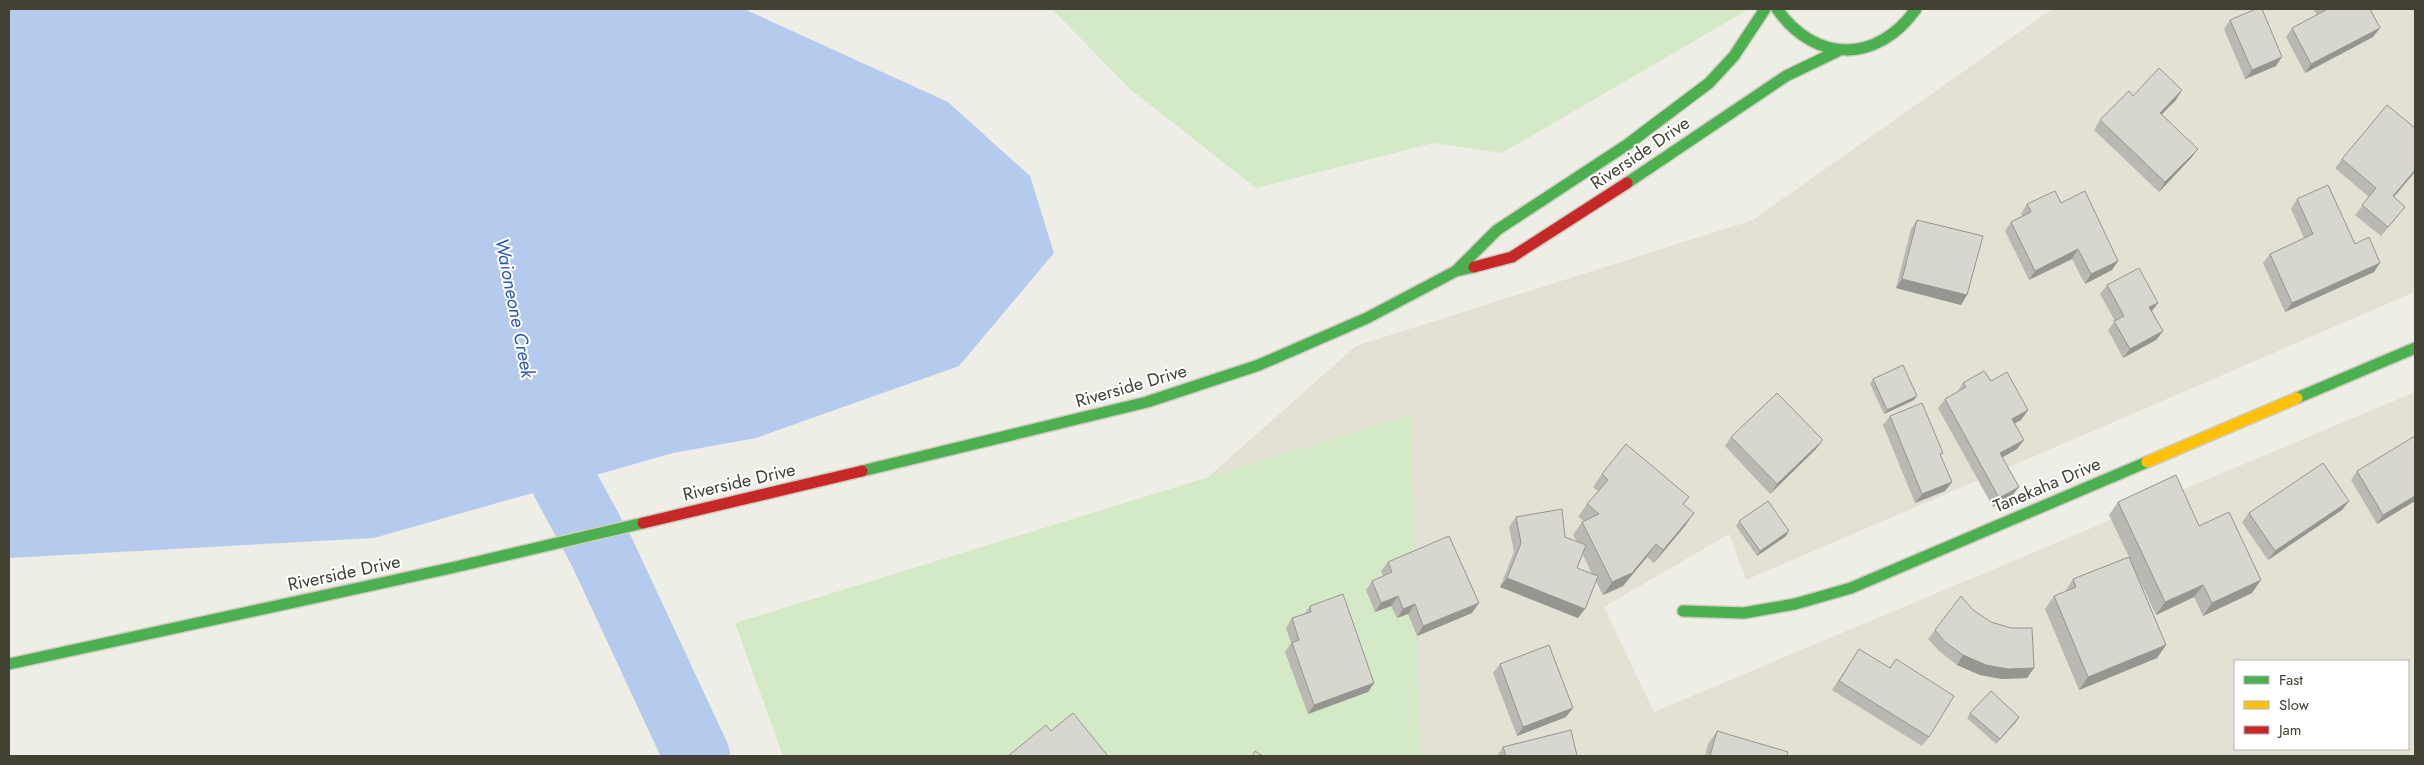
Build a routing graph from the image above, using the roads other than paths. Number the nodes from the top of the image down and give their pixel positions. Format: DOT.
graph roads {
  1 [pos="1765,9"];
  2 [pos="1778,9"];
  3 [pos="1916,9"];
  4 [pos="1838,51"];
  5 [pos="1456,271"];
  6 [pos="2415,348"];
  7 [pos="1683,611"];
  8 [pos="9,664"];
  1 -- 5 [label="main road, Riverside Drive"];
  2 -- 4 [label="main road"];
  3 -- 4 [label="main road"];
  4 -- 5 [label="main road, Riverside Drive"];
  5 -- 8 [label="main road, Riverside Drive"];
  6 -- 7 [label="main road, Tanekaha Drive"];
}
